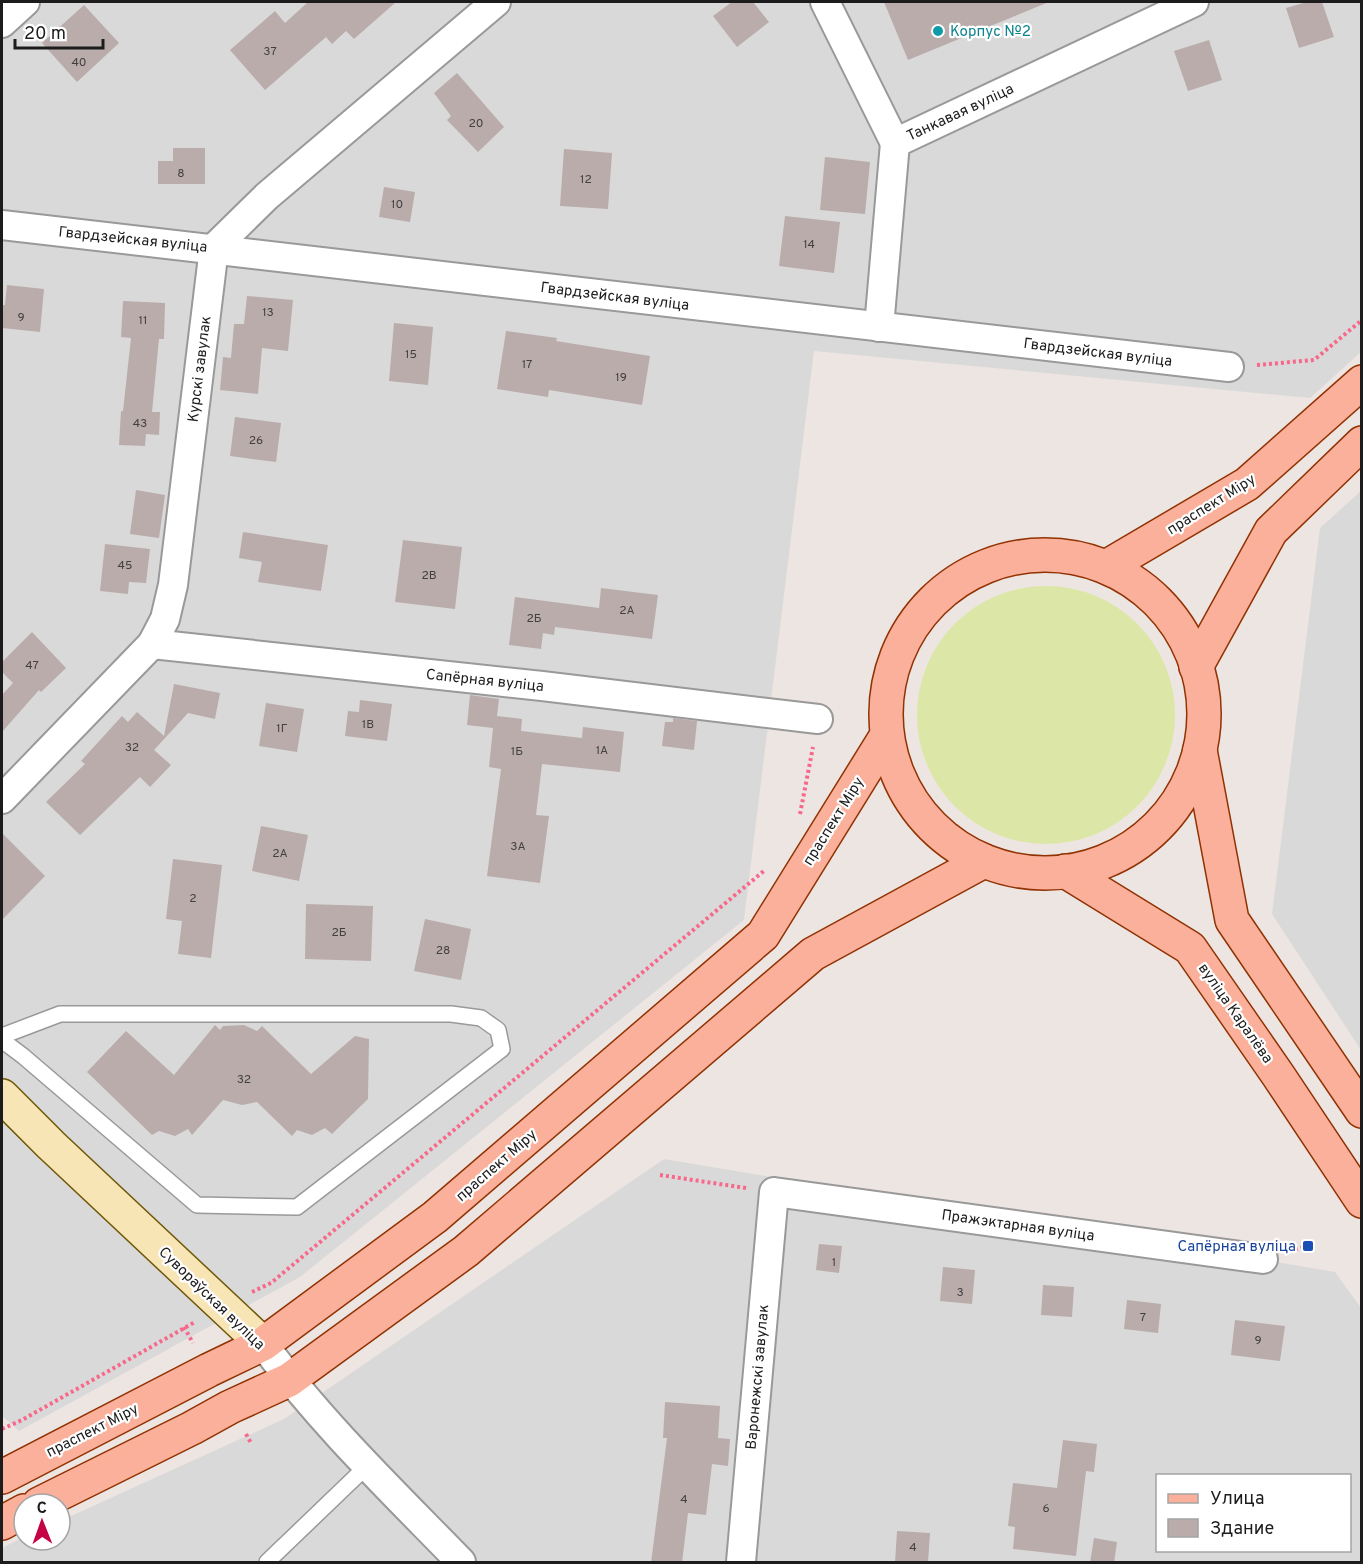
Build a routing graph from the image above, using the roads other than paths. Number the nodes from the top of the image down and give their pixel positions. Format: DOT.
graph roads {
  1 [pos="25,2"];
  2 [pos="496,2"];
  3 [pos="825,2"];
  4 [pos="1194,2"];
  5 [pos="2,23"];
  6 [pos="894,143"];
  7 [pos="2,225"];
  8 [pos="214,248"];
  9 [pos="879,327"];
  10 [pos="1229,367"];
  11 [pos="1362,382"];
  12 [pos="1362,442"];
  13 [pos="1106,567"];
  14 [pos="152,644"];
  15 [pos="1196,667"];
  16 [pos="818,719"];
  17 [pos="887,735"];
  18 [pos="1200,749"];
  19 [pos="2,799"];
  20 [pos="984,861"];
  21 [pos="1065,871"];
  22 [pos="2,1036"];
  23 [pos="2,1043"];
  24 [pos="2,1096"];
  25 [pos="1362,1111"];
  26 [pos="774,1191"];
  27 [pos="1362,1201"];
  28 [pos="1263,1259"];
  29 [pos="263,1344"];
  30 [pos="289,1380"];
  31 [pos="367,1466"];
  32 [pos="2,1477"];
  33 [pos="63,1492"];
  34 [pos="267,1563"];
  35 [pos="462,1563"];
  36 [pos="741,1563"];
  1 -- 5 [label="street"];
  2 -- 8 [label="street"];
  3 -- 6 [label="street"];
  4 -- 6 [label="street, Танкавая вуліца"];
  6 -- 9 [label="street, Танкавая вуліца"];
  7 -- 8 [label="street, Гвардзейская вуліца"];
  8 -- 9 [label="street, Гвардзейская вуліца"];
  8 -- 14 [label="street, Курскі завулак"];
  9 -- 10 [label="street, Гвардзейская вуліца"];
  11 -- 13 [label="main road, праспект Міру"];
  12 -- 15 [label="main road"];
  13 -- 15 [label="main road"];
  13 -- 17 [label="main road"];
  14 -- 16 [label="street, Сапёрная вуліца"];
  14 -- 19 [label="street, Курскі завулак"];
  15 -- 18 [label="main road"];
  17 -- 20 [label="main road"];
  17 -- 29 [label="main road, праспект Міру"];
  18 -- 21 [label="main road"];
  18 -- 25 [label="main road"];
  20 -- 21 [label="main road"];
  20 -- 30 [label="main road"];
  21 -- 27 [label="main road, вуліца Каралёва"];
  22 -- 23 [label="lane"];
  24 -- 29 [label="main road, Сувораўская вуліца"];
  26 -- 28 [label="street, Пражэктарная вуліца"];
  26 -- 36 [label="street, Варонежскі завулак"];
  29 -- 30 [label="street, Сувораўская вуліца"];
  29 -- 32 [label="main road, праспект Міру"];
  30 -- 31 [label="street, Сувораўская вуліца"];
  30 -- 33 [label="main road"];
  31 -- 34 [label="lane"];
  31 -- 35 [label="street, Сувораўская вуліца"];
}
